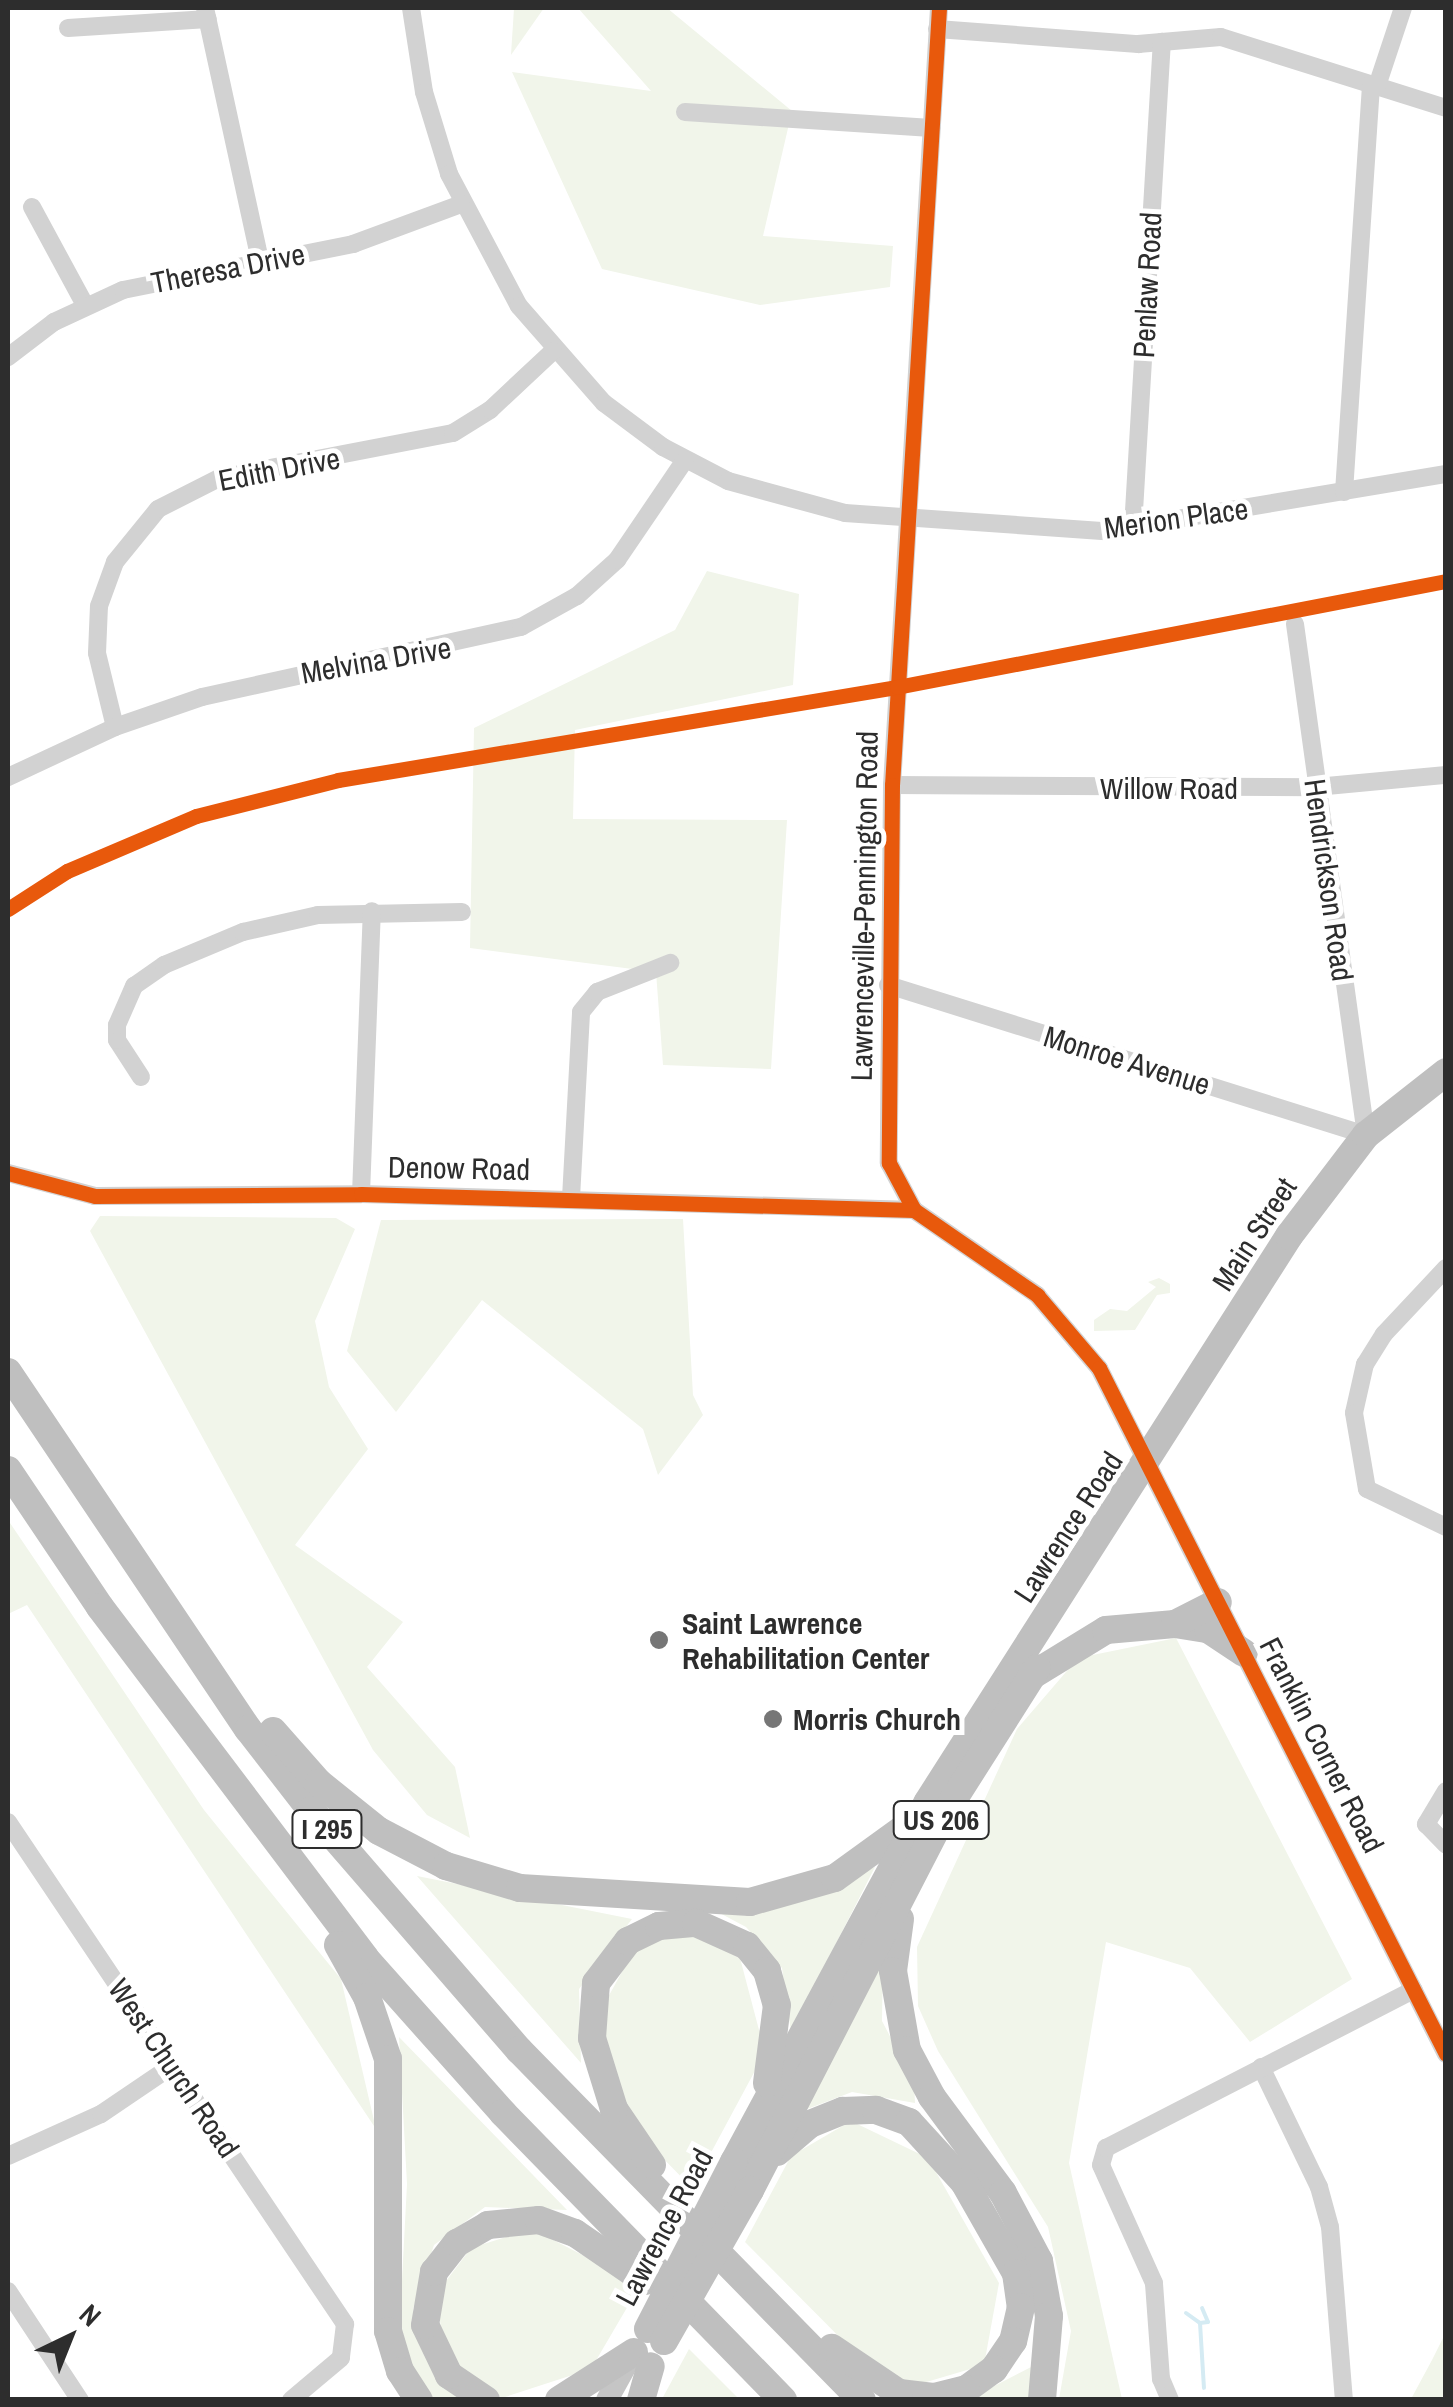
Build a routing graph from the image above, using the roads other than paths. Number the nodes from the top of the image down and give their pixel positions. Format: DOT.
graph roads {
  1 [pos="411,8"];
  2 [pos="939,8"];
  3 [pos="1402,8"];
  4 [pos="207,13"];
  5 [pos="68,28"];
  6 [pos="937,30"];
  7 [pos="1162,42"];
  8 [pos="1374,85"];
  9 [pos="1446,108"];
  10 [pos="686,112"];
  11 [pos="931,128"];
  12 [pos="461,204"];
  13 [pos="32,207"];
  14 [pos="260,261"];
  15 [pos="84,305"];
  16 [pos="552,350"];
  17 [pos="8,357"];
  18 [pos="686,460"];
  19 [pos="1446,474"];
  20 [pos="1344,492"];
  21 [pos="905,518"];
  22 [pos="1133,528"];
  23 [pos="1295,624"];
  24 [pos="115,727"];
  25 [pos="1446,775"];
  26 [pos="8,777"];
  27 [pos="892,785"];
  28 [pos="1316,786"];
  29 [pos="372,910"];
  30 [pos="462,912"];
  31 [pos="670,962"];
  32 [pos="888,984"];
  33 [pos="141,1077"];
  34 [pos="1443,1081"];
  35 [pos="1366,1135"];
  36 [pos="8,1174"];
  37 [pos="361,1194"];
  38 [pos="571,1198"];
  39 [pos="914,1210"];
  40 [pos="1446,1268"];
  41 [pos="8,1372"];
  42 [pos="1150,1460"];
  43 [pos="8,1470"];
  44 [pos="1446,1527"];
  45 [pos="138,1564"];
  46 [pos="1218,1602"];
  47 [pos="1174,1624"];
  48 [pos="1244,1654"];
  49 [pos="1032,1676"];
  50 [pos="1446,1791"];
  51 [pos="935,1810"];
  52 [pos="8,1822"];
  53 [pos="1446,1845"];
  54 [pos="311,1890"];
  55 [pos="1414,1990"];
  56 [pos="1446,2054"];
  57 [pos="172,2066"];
  58 [pos="1260,2067"];
  59 [pos="756,2124"];
  60 [pos="8,2156"];
  61 [pos="764,2163"];
  62 [pos="705,2239"];
  63 [pos="748,2284"];
  64 [pos="8,2291"];
  65 [pos="700,2317"];
  66 [pos="649,2347"];
  67 [pos="738,2355"];
  68 [pos="80,2400"];
  69 [pos="291,2400"];
  70 [pos="419,2400"];
  71 [pos="486,2400"];
  72 [pos="559,2400"];
  73 [pos="606,2400"];
  74 [pos="637,2400"];
  75 [pos="775,2400"];
  76 [pos="782,2400"];
  77 [pos="862,2400"];
  78 [pos="1042,2400"];
  79 [pos="1170,2400"];
  80 [pos="1344,2400"];
  1 -- 12 [label="street, Merion Place"];
  2 -- 6 [label="street, Lawrenceville-Pennington Road"];
  3 -- 8 [label="street"];
  4 -- 5 [label="street"];
  4 -- 14 [label="street"];
  6 -- 7 [label="street"];
  6 -- 11 [label="street, Lawrenceville-Pennington Road"];
  7 -- 8 [label="street"];
  7 -- 22 [label="street, Penlaw Road"];
  8 -- 9 [label="street"];
  8 -- 20 [label="street"];
  10 -- 11 [label="street"];
  11 -- 21 [label="street, Lawrenceville-Pennington Road"];
  12 -- 14 [label="street, Theresa Drive"];
  12 -- 16 [label="street, Merion Place"];
  13 -- 15 [label="street"];
  14 -- 15 [label="street, Theresa Drive"];
  15 -- 17 [label="street, Theresa Drive"];
  16 -- 18 [label="street, Merion Place"];
  16 -- 24 [label="street, Edith Drive"];
  18 -- 21 [label="street, Merion Place"];
  18 -- 24 [label="street, Melvina Drive"];
  19 -- 20 [label="street, Merion Place"];
  20 -- 22 [label="street, Merion Place"];
  21 -- 22 [label="street, Merion Place"];
  21 -- 27 [label="street, Lawrenceville-Pennington Road"];
  23 -- 28 [label="street, Hendrickson Road"];
  24 -- 26 [label="street, Melvina Drive"];
  25 -- 28 [label="street, Willow Road"];
  27 -- 28 [label="street, Willow Road"];
  27 -- 32 [label="street, Lawrenceville-Pennington Road"];
  28 -- 35 [label="street, Hendrickson Road"];
  29 -- 30 [label="street"];
  29 -- 33 [label="street"];
  29 -- 37 [label="street"];
  31 -- 38 [label="street"];
  32 -- 35 [label="street, Monroe Avenue"];
  32 -- 39 [label="street, Lawrenceville-Pennington Road"];
  34 -- 35 [label="highway, Main Street / US 206"];
  35 -- 42 [label="highway, Main Street / US 206"];
  36 -- 37 [label="street, Denow Road"];
  37 -- 38 [label="street, Denow Road"];
  38 -- 39 [label="street, Denow Road"];
  39 -- 42 [label="street, Lawrenceville-Pennington Road"];
  40 -- 44 [label="street"];
  41 -- 45 [label="highway, I 295"];
  42 -- 46 [label="street, Franklin Corner Road"];
  42 -- 49 [label="highway, Lawrence Road / US 206"];
  42 -- 51 [label="highway, Lawrence Road / US 206"];
  43 -- 54 [label="highway, I 295"];
  45 -- 51 [label="highway"];
  45 -- 62 [label="highway, I 295"];
  46 -- 47 [label="highway"];
  46 -- 48 [label="street, Franklin Corner Road"];
  47 -- 48 [label="highway"];
  47 -- 49 [label="highway"];
  48 -- 55 [label="street, Franklin Corner Road"];
  49 -- 51 [label="highway, Lawrence Road / US 206"];
  50 -- 53 [label="street"];
  51 -- 59 [label="highway, Lawrence Road / US 206"];
  51 -- 61 [label="highway, Lawrence Road / US 206"];
  51 -- 78 [label="highway"];
  52 -- 57 [label="street, West Church Road"];
  54 -- 65 [label="highway, I 295"];
  54 -- 70 [label="highway"];
  55 -- 56 [label="street, Franklin Corner Road"];
  55 -- 58 [label="street"];
  57 -- 60 [label="street"];
  57 -- 69 [label="street, West Church Road"];
  58 -- 79 [label="street"];
  58 -- 80 [label="street"];
  59 -- 62 [label="highway"];
  59 -- 66 [label="highway, Lawrence Road / US 206, bridge"];
  61 -- 63 [label="highway"];
  61 -- 66 [label="highway, Lawrence Road / US 206, bridge"];
  62 -- 63 [label="highway, I 295"];
  63 -- 77 [label="highway, I 295"];
  64 -- 68 [label="street"];
  65 -- 67 [label="highway, I 295"];
  65 -- 71 [label="highway"];
  66 -- 72 [label="highway"];
  66 -- 73 [label="main road, Lawrence Road / US 206"];
  66 -- 74 [label="highway"];
  67 -- 75 [label="highway"];
  67 -- 76 [label="highway, I 295"];
}
